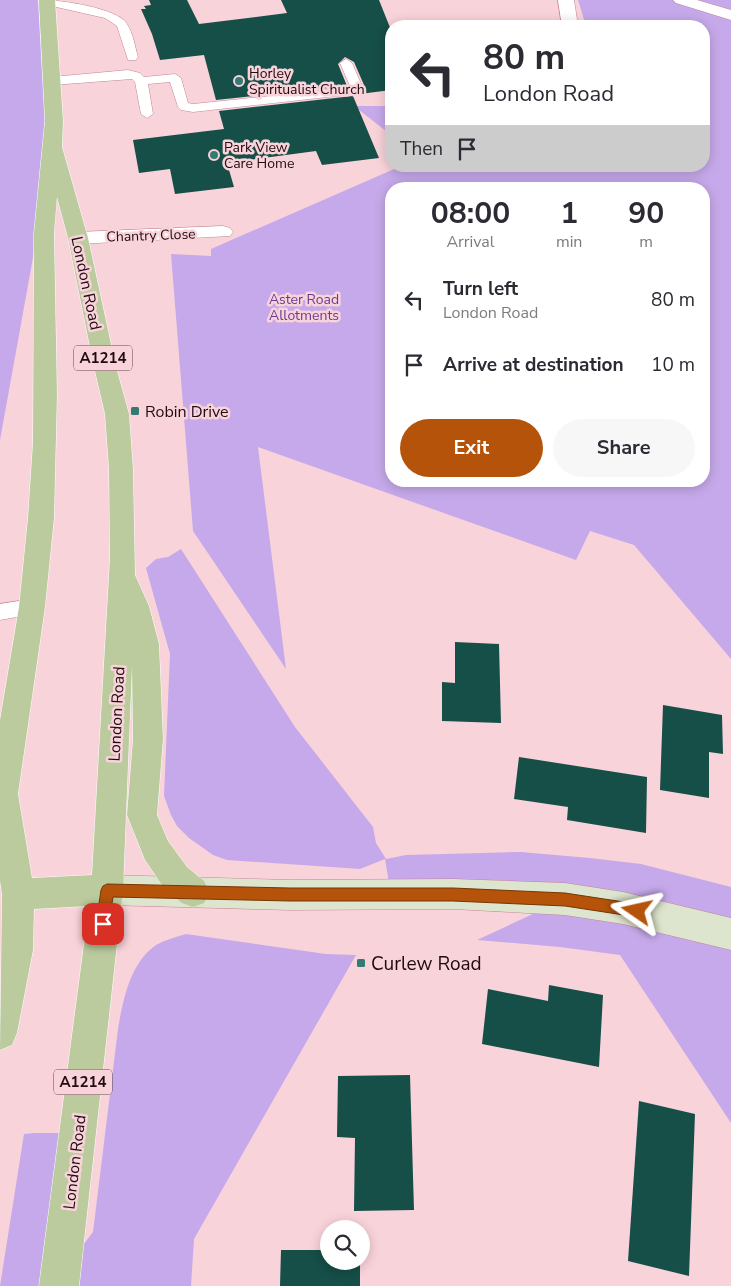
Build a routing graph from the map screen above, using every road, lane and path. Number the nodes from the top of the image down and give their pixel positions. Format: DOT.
graph roads {
  1 [pos="566,0"];
  2 [pos="681,0"];
  3 [pos="47,1"];
  4 [pos="731,16"];
  5 [pos="569,20"];
  6 [pos="132,57"];
  7 [pos="346,63"];
  8 [pos="142,80"];
  9 [pos="52,81"];
  10 [pos="147,114"];
  11 [pos="53,147"];
  12 [pos="224,232"];
  13 [pos="78,238"];
  14 [pos="122,572"];
  15 [pos="32,607"];
  16 [pos="0,612"];
  17 [pos="2,800"];
  18 [pos="107,890"];
  19 [pos="193,892"];
  20 [pos="18,894"];
  21 [pos="731,934"];
  22 [pos="0,1033"];
  23 [pos="59,1286"];
  1 -- 5 [label="street"];
  2 -- 4 [label="street"];
  3 -- 6 [label="lane"];
  3 -- 9 [label="main road, London Road / A1214"];
  7 -- 8 [label="lane"];
  8 -- 9 [label="lane"];
  8 -- 10 [label="lane"];
  9 -- 11 [label="main road, London Road / A1214"];
  11 -- 13 [label="main road, London Road / A1214"];
  11 -- 15 [label="main road, London Road / A1214"];
  12 -- 13 [label="street, Chantry Close"];
  13 -- 14 [label="main road, London Road / A1214"];
  14 -- 18 [label="main road, London Road / A1214"];
  14 -- 19 [label="main road"];
  15 -- 16 [label="lane"];
  15 -- 17 [label="main road, London Road / A1214"];
  17 -- 20 [label="main road, London Road / A1214"];
  18 -- 19 [label="street"];
  18 -- 20 [label="main road"];
  18 -- 23 [label="main road, London Road / A1214"];
  19 -- 21 [label="street"];
  20 -- 22 [label="main road, London Road / A1214"];
}
